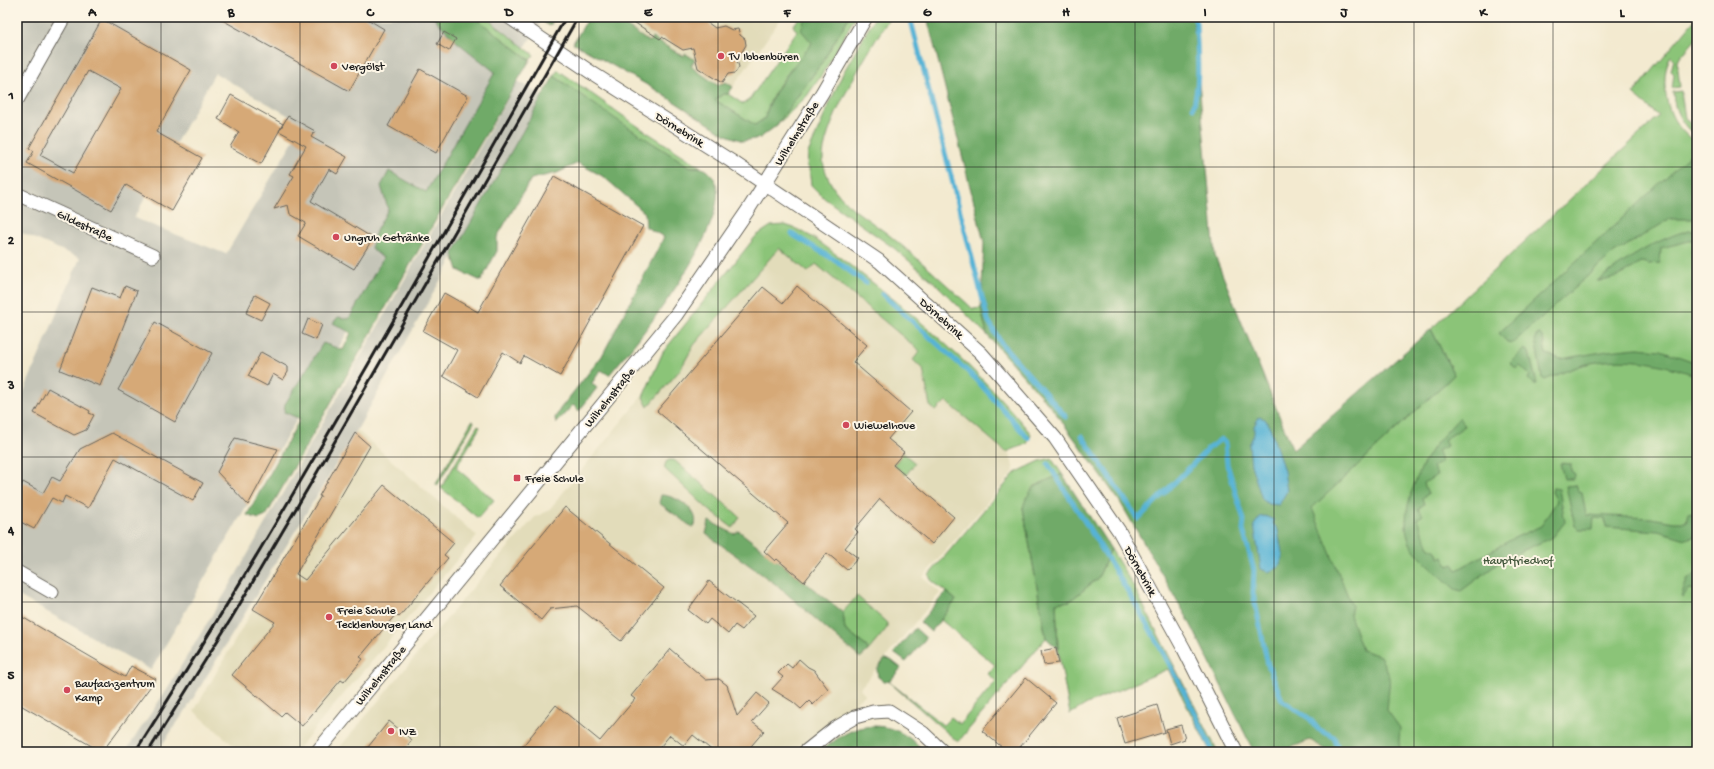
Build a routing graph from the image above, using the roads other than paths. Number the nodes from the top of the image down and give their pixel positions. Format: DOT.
graph roads {
  1 [pos="64,17"];
  2 [pos="510,17"];
  3 [pos="866,17"];
  4 [pos="17,100"];
  5 [pos="764,184"];
  6 [pos="17,194"];
  7 [pos="153,256"];
  8 [pos="17,572"];
  9 [pos="52,592"];
  10 [pos="316,752"];
  11 [pos="805,752"];
  12 [pos="943,752"];
  13 [pos="1236,752"];
  1 -- 4 [label="street"];
  2 -- 5 [label="street, Dörnebrink"];
  3 -- 5 [label="street, Wilhelmstraße"];
  5 -- 10 [label="street, Wilhelmstraße"];
  5 -- 13 [label="street, Dörnebrink"];
  6 -- 7 [label="street, Gildestraße"];
  8 -- 9 [label="street"];
  11 -- 12 [label="street"];
}
